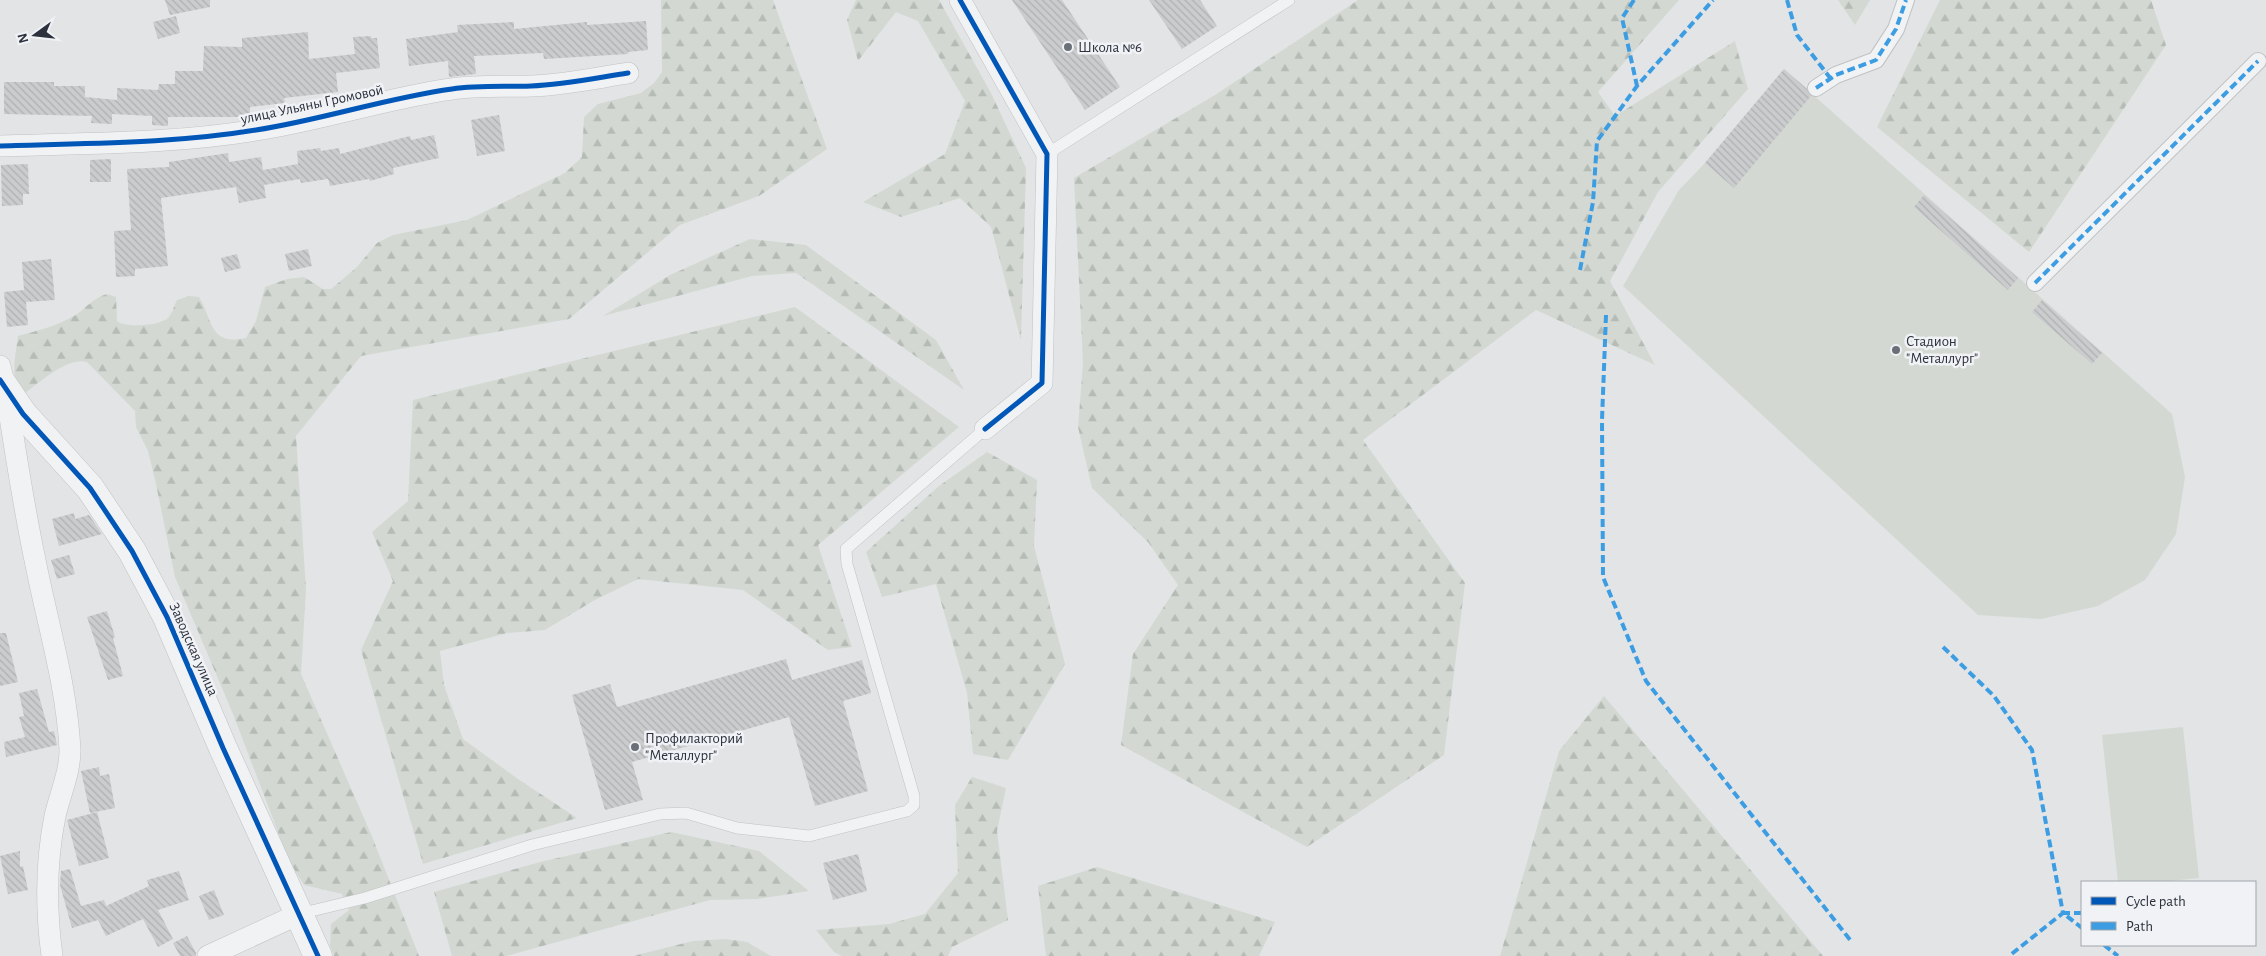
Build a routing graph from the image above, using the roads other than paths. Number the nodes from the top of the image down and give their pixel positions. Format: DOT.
graph roads {
  1 [pos="960,0"];
  2 [pos="1289,0"];
  3 [pos="1906,0"];
  4 [pos="2258,61"];
  5 [pos="628,73"];
  6 [pos="1816,88"];
  7 [pos="0,146"];
  8 [pos="1048,154"];
  9 [pos="2035,283"];
  10 [pos="2,379"];
  11 [pos="985,429"];
  12 [pos="298,914"];
  13 [pos="52,956"];
  14 [pos="208,956"];
  15 [pos="318,956"];
  1 -- 8 [label="street"];
  2 -- 8 [label="lane"];
  3 -- 6 [label="street"];
  4 -- 9 [label="street"];
  5 -- 7 [label="street, улица Ульяны Громовой"];
  8 -- 11 [label="street"];
  10 -- 12 [label="street, Заводская улица"];
  10 -- 13 [label="street, Заводская улица"];
  11 -- 12 [label="lane"];
  12 -- 14 [label="street"];
  12 -- 15 [label="street, Заводская улица"];
}
